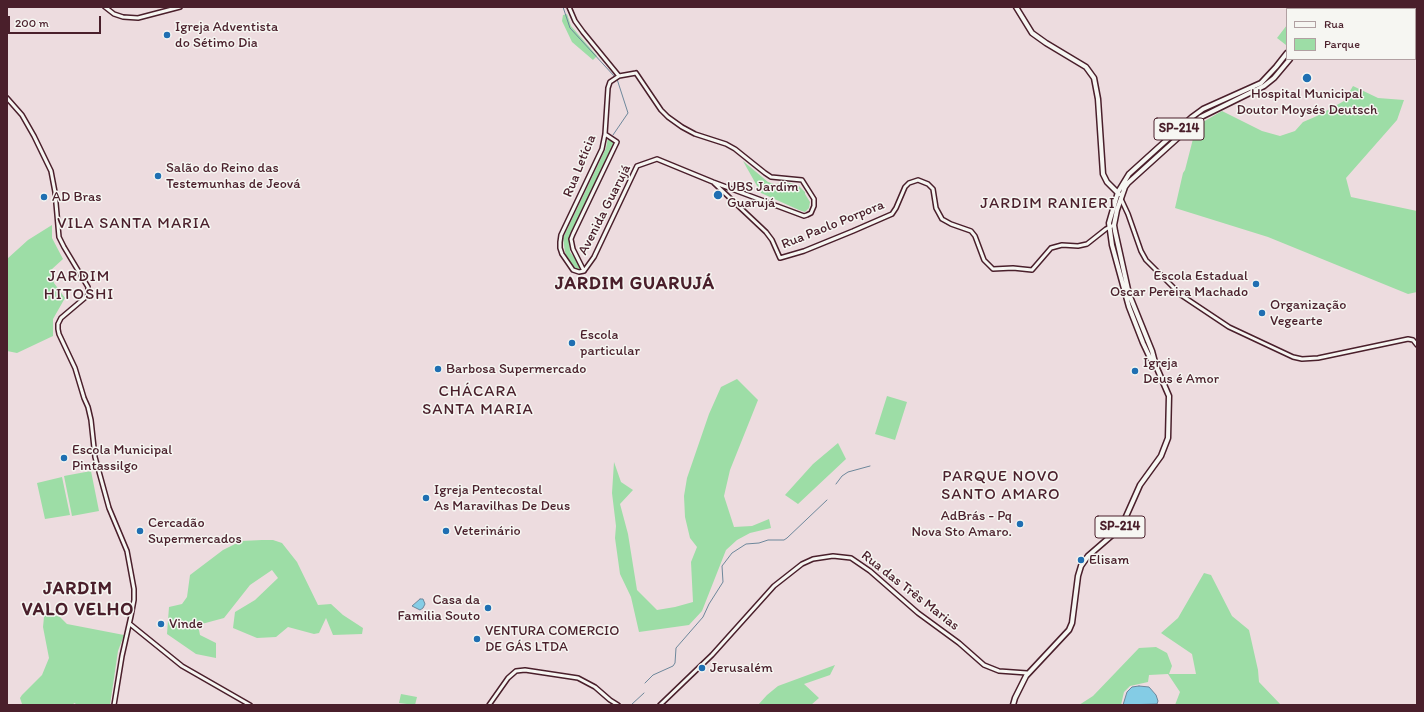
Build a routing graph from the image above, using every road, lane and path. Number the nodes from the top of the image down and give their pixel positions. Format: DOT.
graph roads {
  1 [pos="105,7"];
  2 [pos="180,7"];
  3 [pos="569,7"];
  4 [pos="1016,7"];
  5 [pos="1286,54"];
  6 [pos="1289,60"];
  7 [pos="619,76"];
  8 [pos="7,98"];
  9 [pos="605,134"];
  10 [pos="713,182"];
  11 [pos="725,187"];
  12 [pos="722,192"];
  13 [pos="1118,192"];
  14 [pos="1121,199"];
  15 [pos="1114,225"];
  16 [pos="1109,226"];
  17 [pos="573,270"];
  18 [pos="584,271"];
  19 [pos="571,275"];
  20 [pos="1417,345"];
  21 [pos="1156,366"];
  22 [pos="130,624"];
  23 [pos="1026,675"];
  24 [pos="114,705"];
  25 [pos="250,705"];
  26 [pos="490,705"];
  27 [pos="618,705"];
  28 [pos="660,705"];
  29 [pos="1013,705"];
  1 -- 2 [label="street"];
  3 -- 7 [label="street"];
  4 -- 13 [label="main road"];
  5 -- 13 [label="main road, SP-214"];
  6 -- 14 [label="main road, SP-214"];
  7 -- 9 [label="street, Rua Letícia"];
  7 -- 11 [label="street, Avenida Guarujá"];
  8 -- 22 [label="street"];
  9 -- 17 [label="street, Rua Letícia"];
  9 -- 18 [label="street"];
  10 -- 11 [label="street, Avenida Guarujá"];
  10 -- 12 [label="street"];
  10 -- 18 [label="street, Avenida Guarujá"];
  11 -- 12 [label="street"];
  12 -- 16 [label="street, Rua Paolo Porpora"];
  13 -- 14 [label="main road"];
  13 -- 16 [label="main road, SP-214"];
  14 -- 15 [label="main road, SP-214"];
  14 -- 20 [label="street"];
  15 -- 16 [label="street"];
  15 -- 21 [label="main road, SP-214"];
  16 -- 21 [label="main road, SP-214"];
  17 -- 18 [label="street"];
  17 -- 19 [label="street"];
  21 -- 23 [label="main road, SP-214"];
  22 -- 24 [label="street"];
  22 -- 25 [label="street"];
  23 -- 28 [label="street, Rua das Três Marias"];
  23 -- 29 [label="main road"];
  26 -- 27 [label="street"];
}
